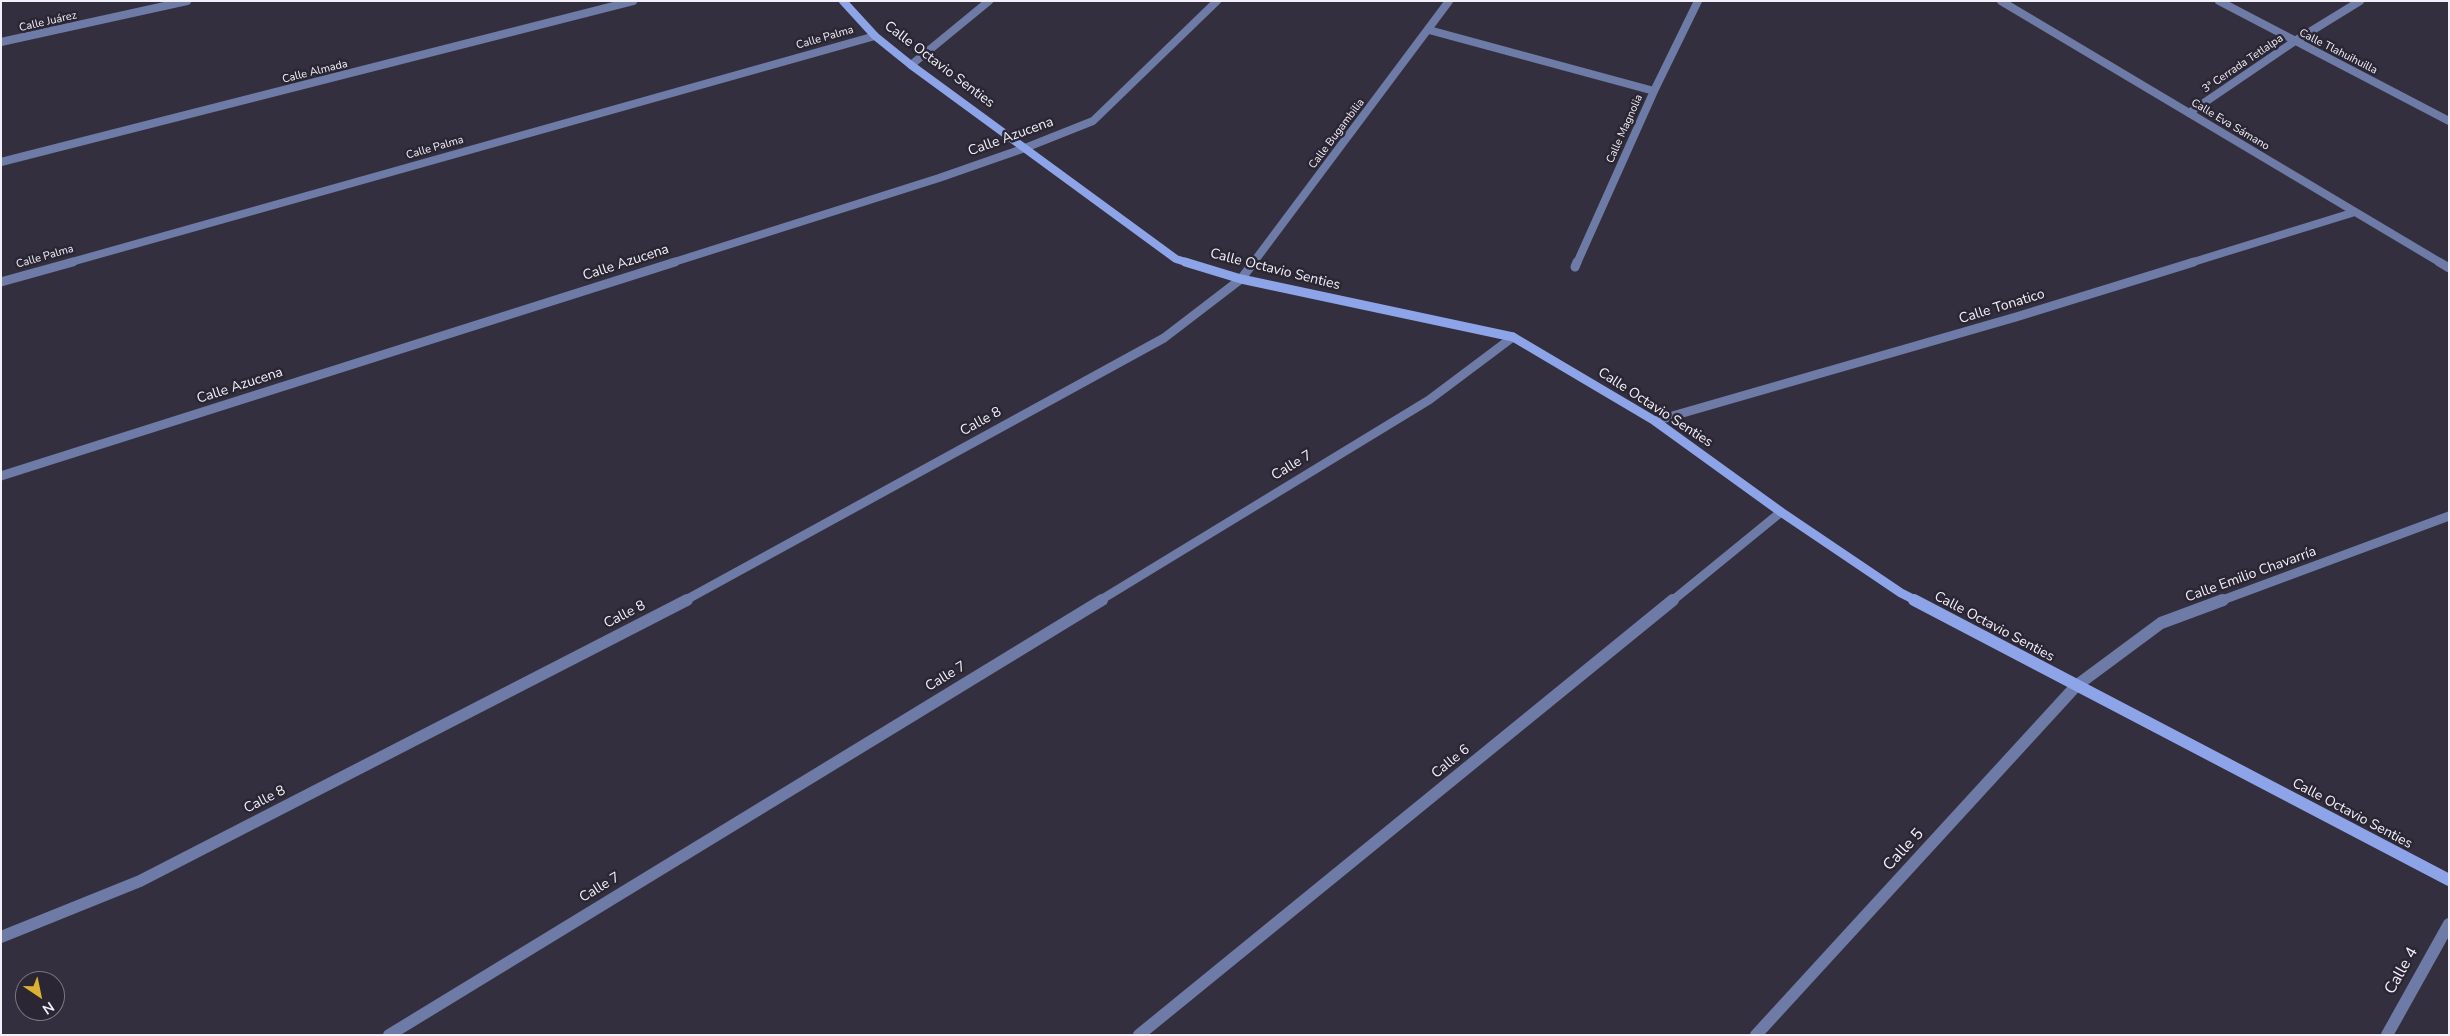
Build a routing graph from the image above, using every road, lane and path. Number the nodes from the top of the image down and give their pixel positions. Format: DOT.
graph roads {
  1 [pos="186,1"];
  2 [pos="633,1"];
  3 [pos="843,1"];
  4 [pos="989,1"];
  5 [pos="1217,1"];
  6 [pos="1449,1"];
  7 [pos="1698,1"];
  8 [pos="2001,1"];
  9 [pos="2219,1"];
  10 [pos="2360,1"];
  11 [pos="1429,30"];
  12 [pos="876,36"];
  13 [pos="2295,41"];
  14 [pos="1,42"];
  15 [pos="911,65"];
  16 [pos="1654,91"];
  17 [pos="2189,113"];
  18 [pos="2449,121"];
  19 [pos="1026,148"];
  20 [pos="1,162"];
  21 [pos="2355,212"];
  22 [pos="1575,267"];
  23 [pos="2449,268"];
  24 [pos="1242,279"];
  25 [pos="1,282"];
  26 [pos="1513,337"];
  27 [pos="1655,421"];
  28 [pos="1,476"];
  29 [pos="1781,512"];
  30 [pos="2449,516"];
  31 [pos="2076,686"];
  32 [pos="2449,880"];
  33 [pos="2449,924"];
  34 [pos="1,937"];
  35 [pos="389,1035"];
  36 [pos="1139,1035"];
  37 [pos="1756,1035"];
  38 [pos="2387,1035"];
  1 -- 14 [label="street, Calle Juárez"];
  2 -- 20 [label="street, Calle Almada"];
  3 -- 12 [label="street, Calle Octavio Senties"];
  4 -- 15 [label="street"];
  5 -- 19 [label="street, Calle Azucena"];
  6 -- 11 [label="street, Calle Bugambilia"];
  7 -- 16 [label="street, Calle Magnolia"];
  8 -- 17 [label="street, Calle Eva Sámano"];
  9 -- 13 [label="street, Calle Tlahuihuilla"];
  10 -- 13 [label="street, 3ª Cerrada Tetlalpa"];
  11 -- 16 [label="street"];
  11 -- 24 [label="street, Calle Bugambilia"];
  12 -- 15 [label="street, Calle Octavio Senties"];
  12 -- 25 [label="street, Calle Palma"];
  13 -- 17 [label="street, 3ª Cerrada Tetlalpa"];
  13 -- 18 [label="street, Calle Tlahuihuilla"];
  15 -- 19 [label="street, Calle Octavio Senties"];
  16 -- 22 [label="street, Calle Magnolia"];
  17 -- 21 [label="street, Calle Eva Sámano"];
  19 -- 24 [label="street, Calle Octavio Senties"];
  19 -- 28 [label="street, Calle Azucena"];
  21 -- 23 [label="street, Calle Eva Sámano"];
  21 -- 27 [label="street, Calle Tonatico"];
  24 -- 26 [label="street, Calle Octavio Senties"];
  24 -- 34 [label="street, Calle 8"];
  26 -- 27 [label="street, Calle Octavio Senties"];
  26 -- 35 [label="street, Calle 7"];
  27 -- 29 [label="street, Calle Octavio Senties"];
  29 -- 31 [label="street, Calle Octavio Senties"];
  29 -- 36 [label="street, Calle 6"];
  30 -- 31 [label="street, Calle Emilio Chavarría"];
  31 -- 32 [label="street, Calle Octavio Senties"];
  31 -- 37 [label="street, Calle 5"];
  33 -- 38 [label="street, Calle 4"];
}
